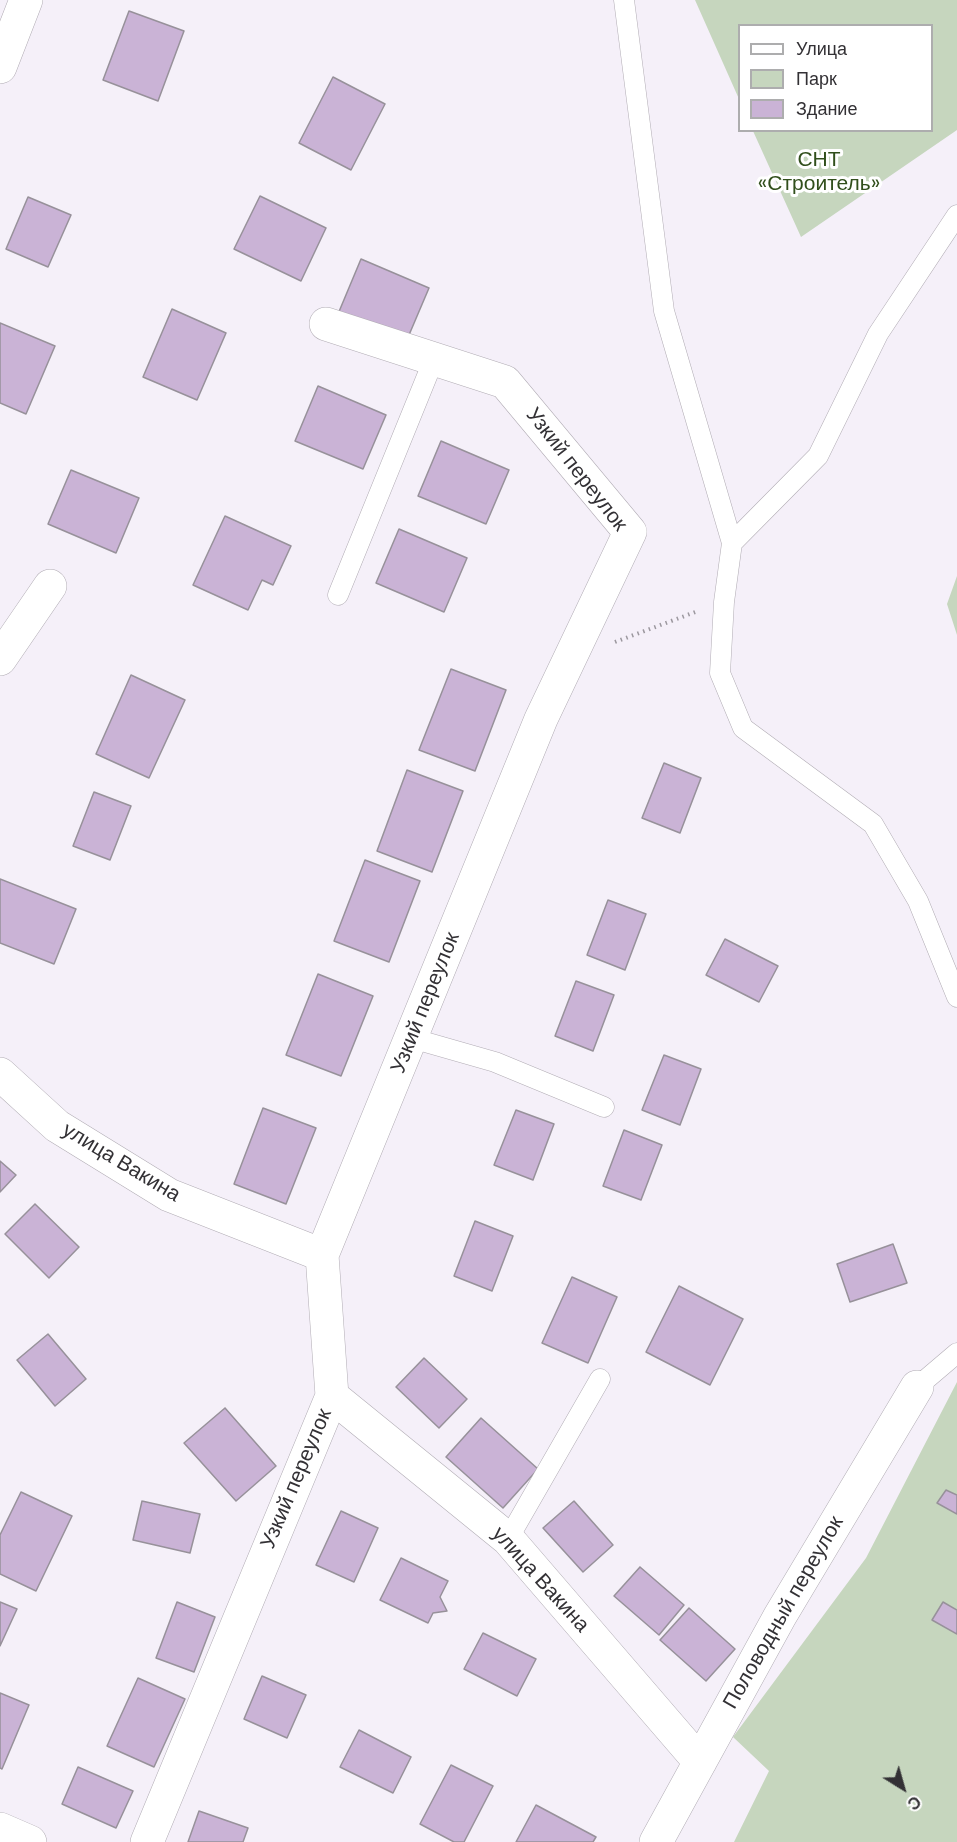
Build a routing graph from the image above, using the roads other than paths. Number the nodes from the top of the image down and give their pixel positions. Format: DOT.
graph roads {
  1 [pos="26,0"];
  2 [pos="624,0"];
  3 [pos="0,67"];
  4 [pos="957,215"];
  5 [pos="326,324"];
  6 [pos="434,359"];
  7 [pos="732,543"];
  8 [pos="50,586"];
  9 [pos="338,594"];
  10 [pos="0,659"];
  11 [pos="957,997"];
  12 [pos="411,1038"];
  13 [pos="0,1074"];
  14 [pos="604,1107"];
  15 [pos="322,1255"];
  16 [pos="957,1353"];
  17 [pos="957,1367"];
  18 [pos="600,1379"];
  19 [pos="917,1387"];
  20 [pos="332,1396"];
  21 [pos="507,1539"];
  22 [pos="700,1762"];
  23 [pos="0,1829"];
  24 [pos="30,1842"];
  25 [pos="147,1842"];
  26 [pos="656,1842"];
  1 -- 3 [label="street"];
  2 -- 7 [label="lane"];
  4 -- 7 [label="lane"];
  5 -- 6 [label="street, Узкий переулок"];
  6 -- 9 [label="lane"];
  6 -- 12 [label="street, Узкий переулок"];
  7 -- 11 [label="lane"];
  8 -- 10 [label="street"];
  12 -- 14 [label="lane"];
  12 -- 15 [label="street, Узкий переулок"];
  13 -- 15 [label="street, улица Вакина"];
  15 -- 20 [label="street, Узкий переулок"];
  16 -- 19 [label="lane"];
  17 -- 19 [label="lane"];
  18 -- 21 [label="lane"];
  19 -- 22 [label="street, Половодный переулок"];
  20 -- 21 [label="street, улица Вакина"];
  20 -- 25 [label="street, Узкий переулок"];
  21 -- 22 [label="street, улица Вакина"];
  22 -- 26 [label="street, Половодный переулок"];
  23 -- 24 [label="street"];
}
